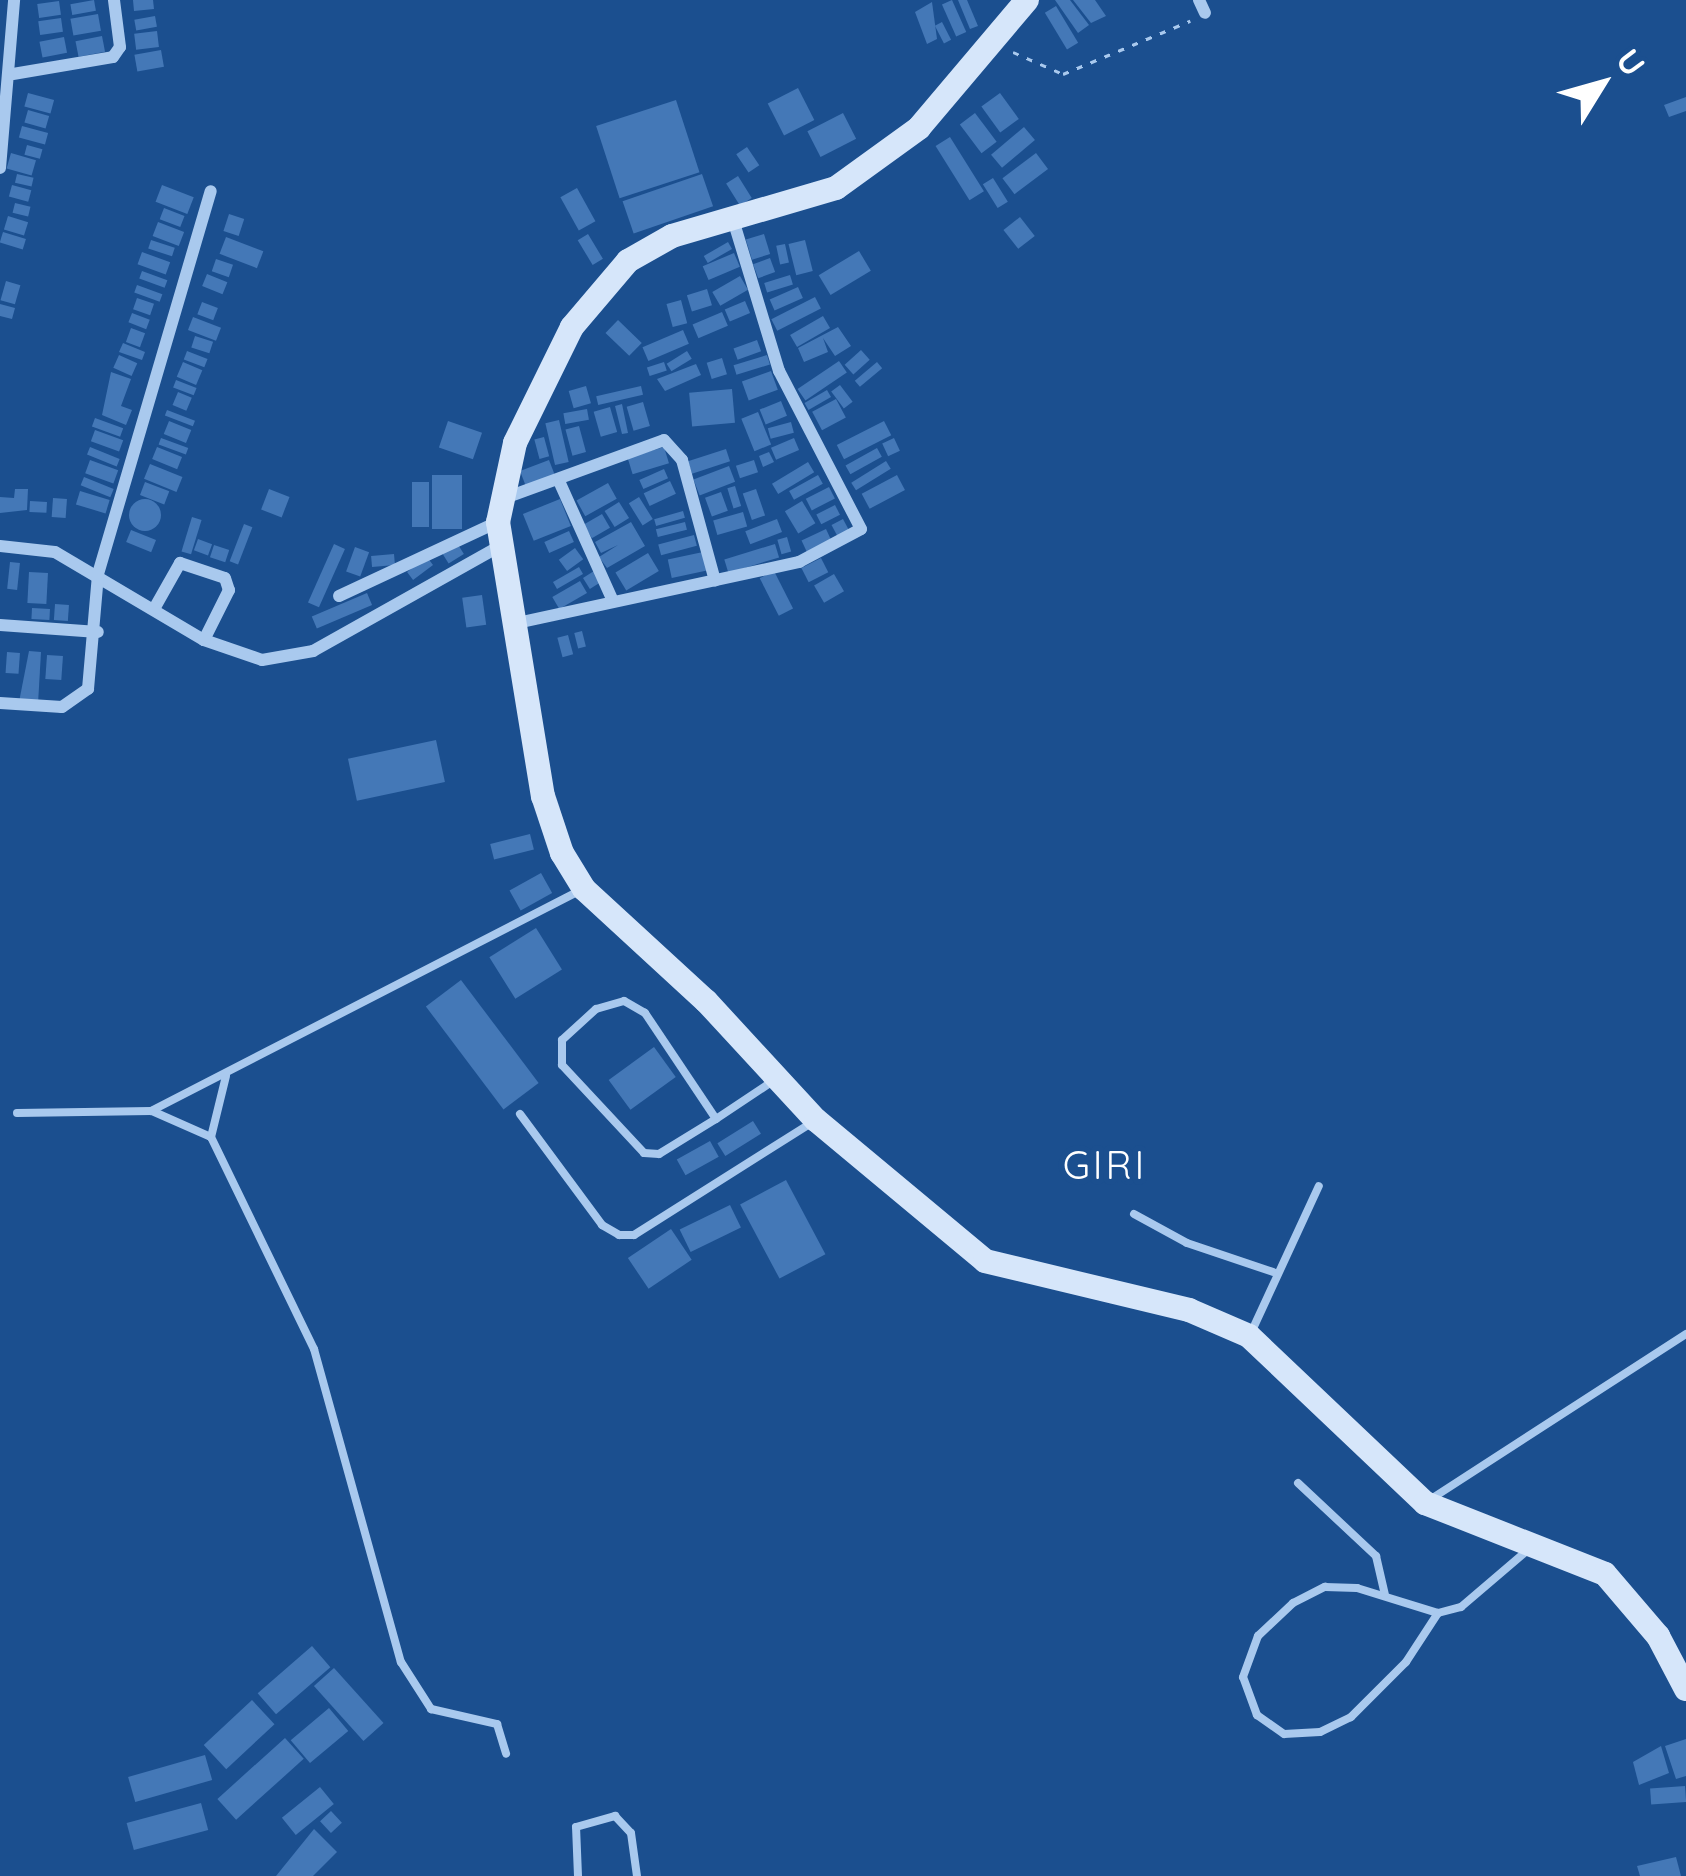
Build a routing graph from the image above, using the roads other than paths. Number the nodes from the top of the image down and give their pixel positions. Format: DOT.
graph roads {
  1 [pos="14,0"];
  2 [pos="114,0"];
  3 [pos="1027,0"];
  4 [pos="0,37"];
  5 [pos="16,37"];
  6 [pos="13,74"];
  7 [pos="5,107"];
  8 [pos="0,168"];
  9 [pos="211,191"];
  10 [pos="732,215"];
  11 [pos="559,481"];
  12 [pos="499,523"];
  13 [pos="0,546"];
  14 [pos="98,574"];
  15 [pos="715,581"];
  16 [pos="338,596"];
  17 [pos="613,601"];
  18 [pos="154,609"];
  19 [pos="517,623"];
  20 [pos="0,625"];
  21 [pos="98,632"];
  22 [pos="204,640"];
  23 [pos="0,703"];
  24 [pos="584,889"];
  25 [pos="226,1076"];
  26 [pos="779,1077"];
  27 [pos="151,1111"];
  28 [pos="17,1113"];
  29 [pos="520,1114"];
  30 [pos="716,1119"];
  31 [pos="816,1120"];
  32 [pos="211,1137"];
  33 [pos="1319,1186"];
  34 [pos="1134,1214"];
  35 [pos="1274,1272"];
  36 [pos="1686,1334"];
  37 [pos="1249,1336"];
  38 [pos="1298,1483"];
  39 [pos="1425,1503"];
  40 [pos="1535,1543"];
  41 [pos="1385,1594"];
  42 [pos="1438,1613"];
  43 [pos="1686,1689"];
  44 [pos="506,1754"];
  45 [pos="578,1876"];
  46 [pos="638,1876"];
  1 -- 5 [label="street"];
  2 -- 6 [label="street"];
  3 -- 10 [label="main road"];
  4 -- 5 [label="street"];
  5 -- 6 [label="street"];
  6 -- 7 [label="street"];
  7 -- 8 [label="street"];
  9 -- 14 [label="street"];
  10 -- 12 [label="main road"];
  10 -- 15 [label="street"];
  11 -- 12 [label="street"];
  11 -- 15 [label="street"];
  11 -- 17 [label="street"];
  12 -- 16 [label="street"];
  12 -- 19 [label="main road"];
  12 -- 22 [label="street"];
  13 -- 14 [label="street"];
  14 -- 18 [label="street"];
  14 -- 21 [label="street"];
  15 -- 17 [label="street"];
  17 -- 19 [label="street"];
  18 -- 22 [label="street"];
  18 -- 22 [label="street"];
  19 -- 24 [label="main road"];
  20 -- 21 [label="street"];
  21 -- 23 [label="street"];
  24 -- 25 [label="lane"];
  24 -- 26 [label="main road"];
  25 -- 27 [label="lane"];
  25 -- 32 [label="lane"];
  26 -- 30 [label="lane"];
  26 -- 31 [label="main road"];
  27 -- 28 [label="lane"];
  27 -- 32 [label="lane"];
  29 -- 31 [label="lane"];
  30 -- 30 [label="lane"];
  31 -- 37 [label="main road"];
  32 -- 44 [label="lane"];
  33 -- 35 [label="lane"];
  34 -- 35 [label="lane"];
  35 -- 37 [label="lane"];
  36 -- 39 [label="lane"];
  37 -- 39 [label="main road"];
  38 -- 41 [label="lane"];
  39 -- 40 [label="main road"];
  40 -- 42 [label="lane"];
  40 -- 43 [label="main road"];
  41 -- 42 [label="lane"];
  41 -- 42 [label="lane"];
  45 -- 46 [label="lane"];
}
